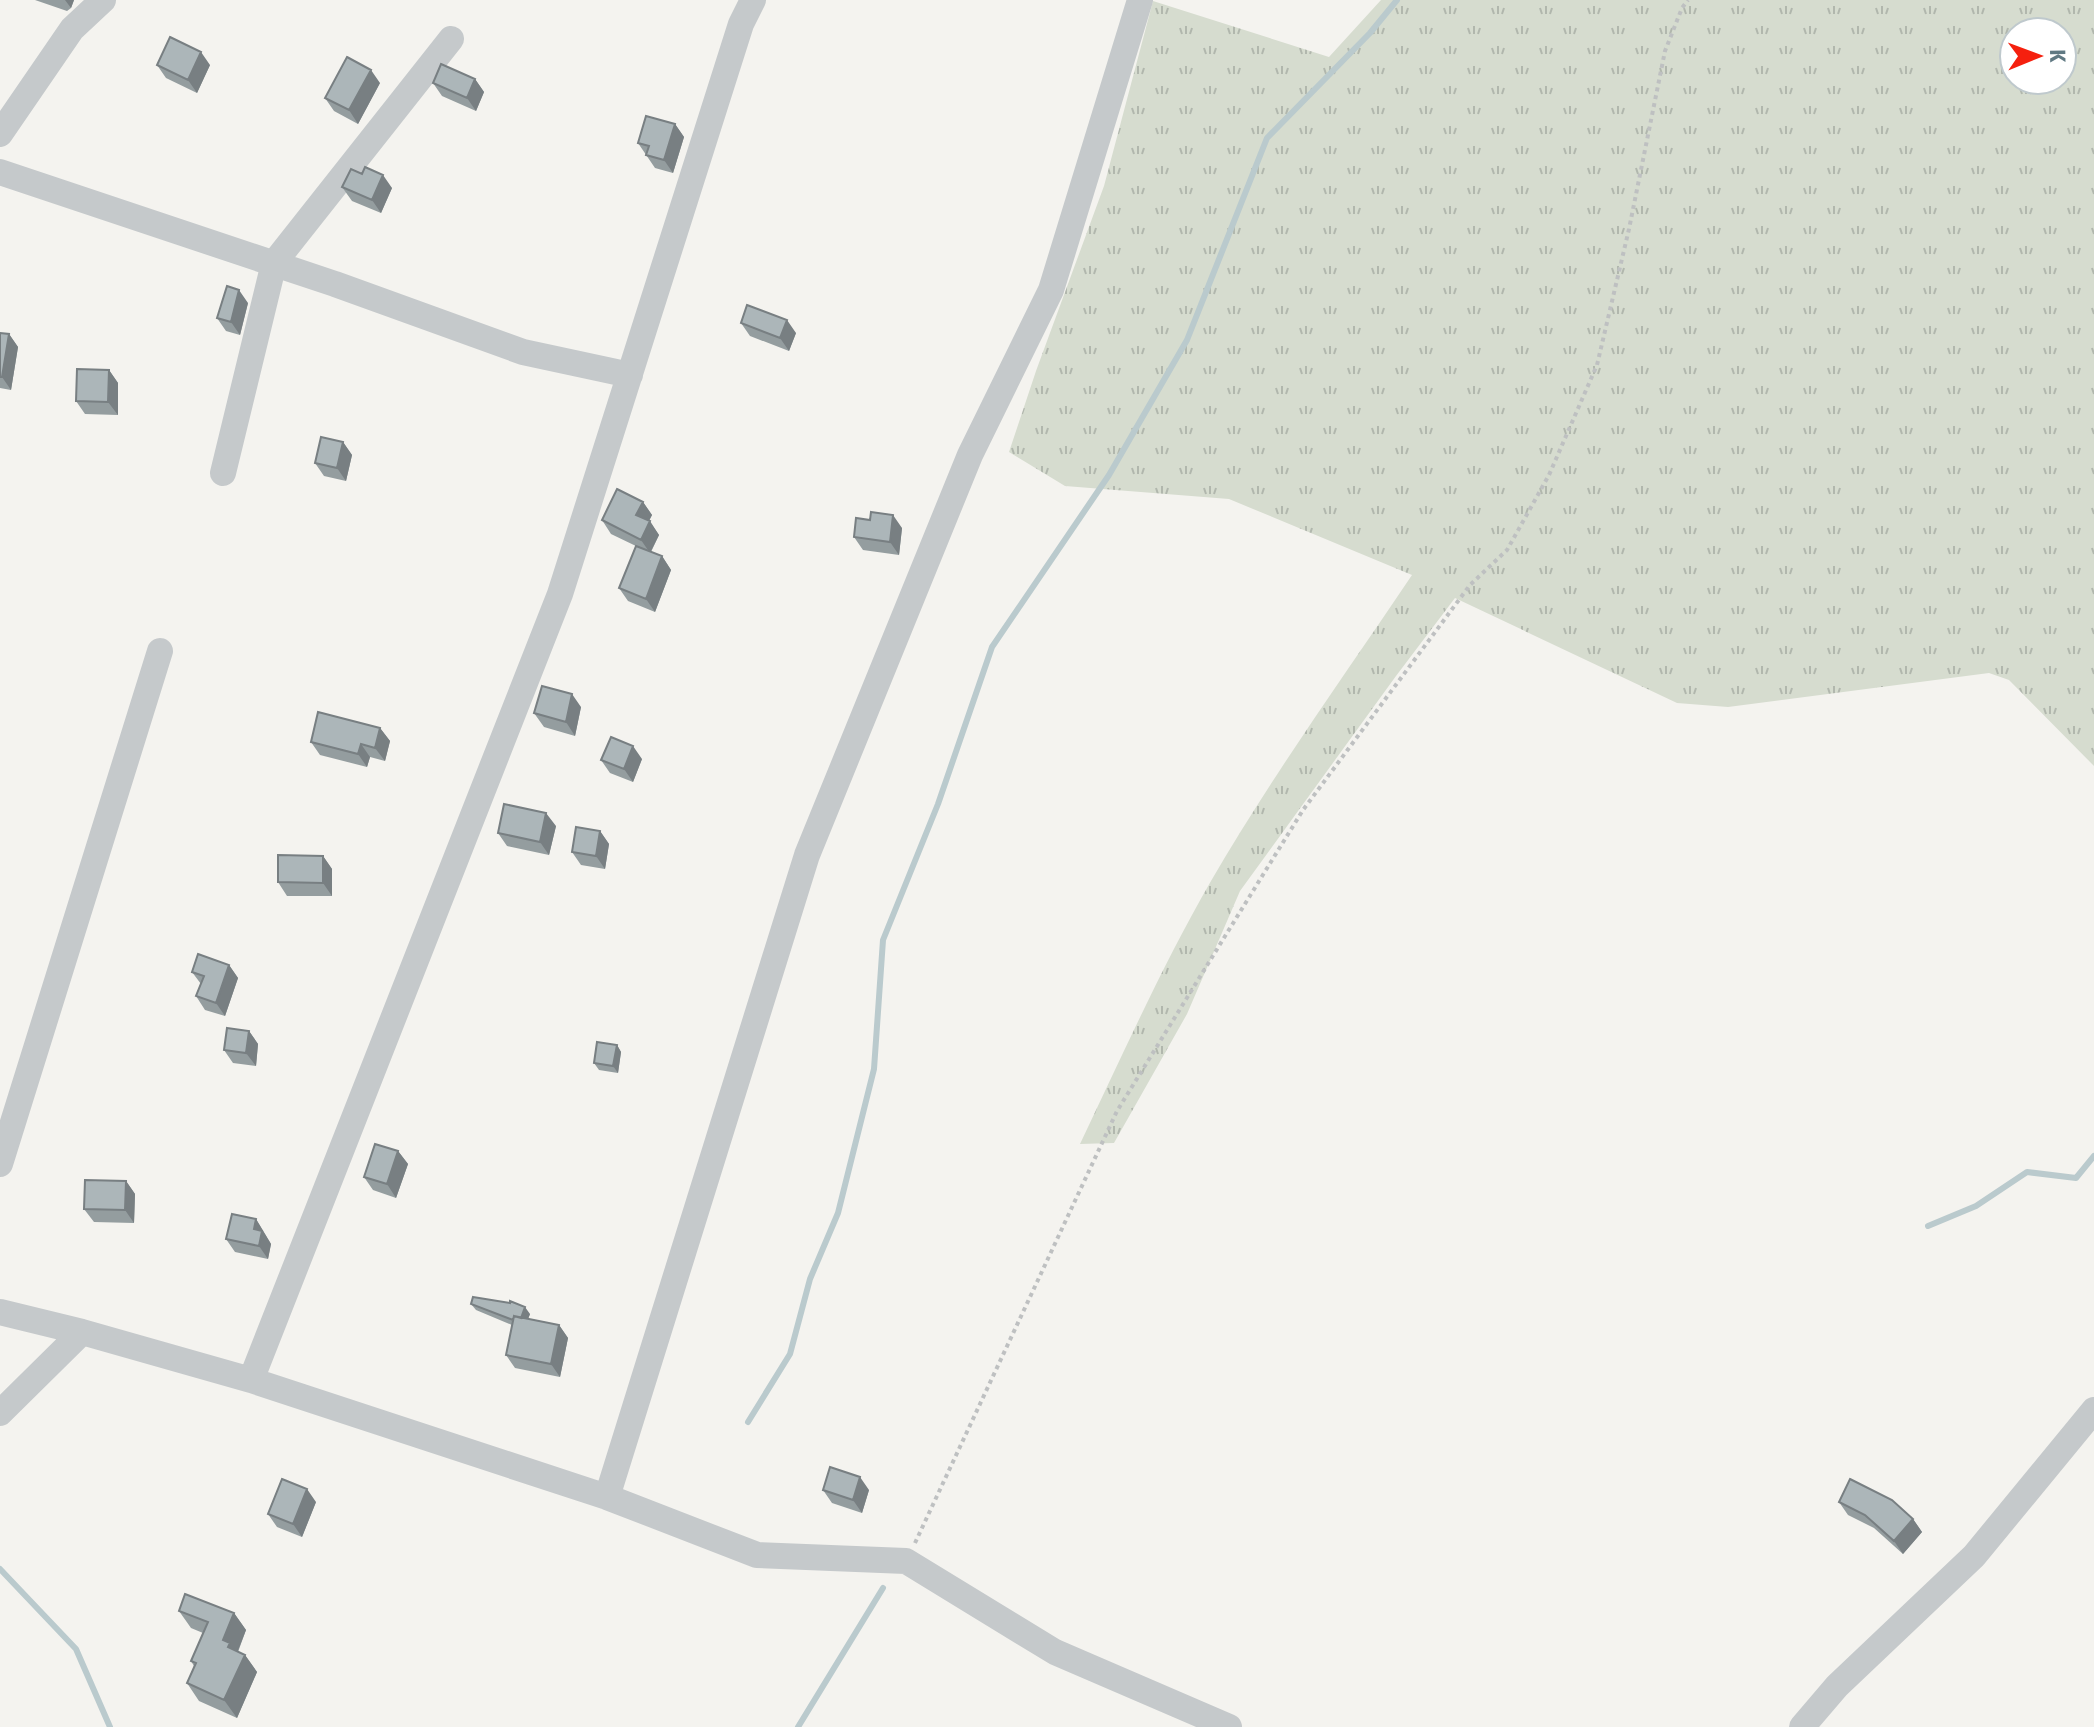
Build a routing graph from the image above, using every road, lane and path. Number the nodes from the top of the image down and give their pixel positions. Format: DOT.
graph roads {
  1 [pos="103,0"];
  2 [pos="753,0"];
  3 [pos="1140,0"];
  4 [pos="1688,0"];
  5 [pos="451,39"];
  6 [pos="0,134"];
  7 [pos="0,172"];
  8 [pos="274,263"];
  9 [pos="630,375"];
  10 [pos="223,473"];
  11 [pos="160,651"];
  12 [pos="0,1164"];
  13 [pos="0,1312"];
  14 [pos="82,1332"];
  15 [pos="251,1380"];
  16 [pos="2094,1410"];
  17 [pos="0,1413"];
  18 [pos="607,1497"];
  19 [pos="906,1561"];
  20 [pos="1229,1727"];
  21 [pos="1802,1727"];
  1 -- 6 [label="street"];
  2 -- 9 [label="street"];
  3 -- 18 [label="street"];
  4 -- 19 [label="path"];
  5 -- 8 [label="street"];
  7 -- 8 [label="street"];
  8 -- 9 [label="street"];
  8 -- 10 [label="street"];
  9 -- 15 [label="street"];
  11 -- 12 [label="street"];
  13 -- 14 [label="street"];
  14 -- 15 [label="street"];
  14 -- 17 [label="street"];
  15 -- 18 [label="street"];
  16 -- 21 [label="street"];
  18 -- 19 [label="street"];
  19 -- 20 [label="street"];
}
